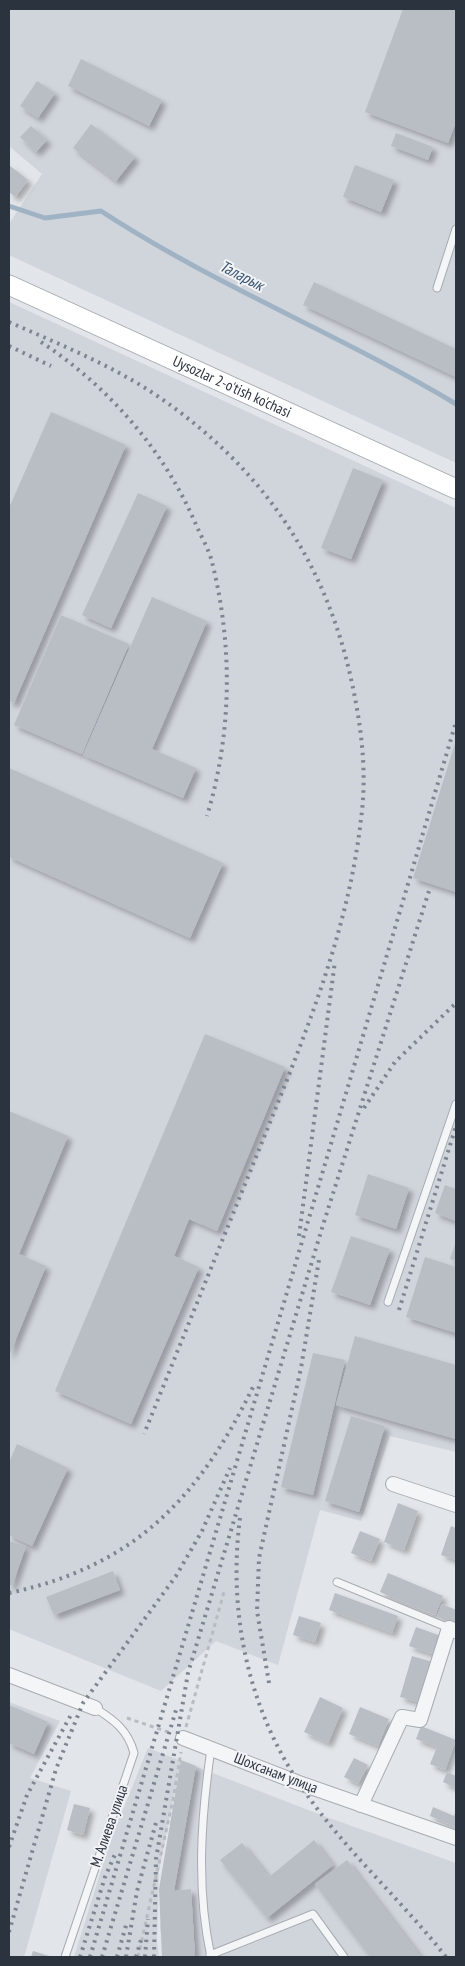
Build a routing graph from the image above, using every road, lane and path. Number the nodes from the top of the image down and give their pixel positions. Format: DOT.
graph roads {
  1 [pos="456,229"];
  2 [pos="9,285"];
  3 [pos="437,288"];
  4 [pos="456,489"];
  5 [pos="456,1104"];
  6 [pos="388,1302"];
  7 [pos="393,1484"];
  8 [pos="456,1505"];
  9 [pos="337,1582"];
  10 [pos="224,1592"];
  11 [pos="452,1630"];
  12 [pos="9,1675"];
  13 [pos="95,1708"];
  14 [pos="123,1717"];
  15 [pos="183,1738"];
  16 [pos="211,1748"];
  17 [pos="361,1805"];
  18 [pos="456,1838"];
  19 [pos="210,1956"];
  20 [pos="65,1957"];
  21 [pos="138,1957"];
  22 [pos="344,1957"];
  1 -- 3 [label="lane"];
  2 -- 4 [label="street, Uysozlar 2-o'tish ko'chasi"];
  5 -- 6 [label="lane"];
  7 -- 8 [label="street"];
  9 -- 11 [label="lane"];
  10 -- 15 [label="path"];
  11 -- 17 [label="street"];
  12 -- 13 [label="street"];
  13 -- 20 [label="lane, М. Алиева улица"];
  14 -- 15 [label="path"];
  15 -- 16 [label="street, Шохсанам улица"];
  15 -- 21 [label="path"];
  16 -- 17 [label="street, Шохсанам улица"];
  16 -- 19 [label="lane"];
  17 -- 18 [label="street, Шохсанам улица"];
  19 -- 22 [label="lane"];
}
